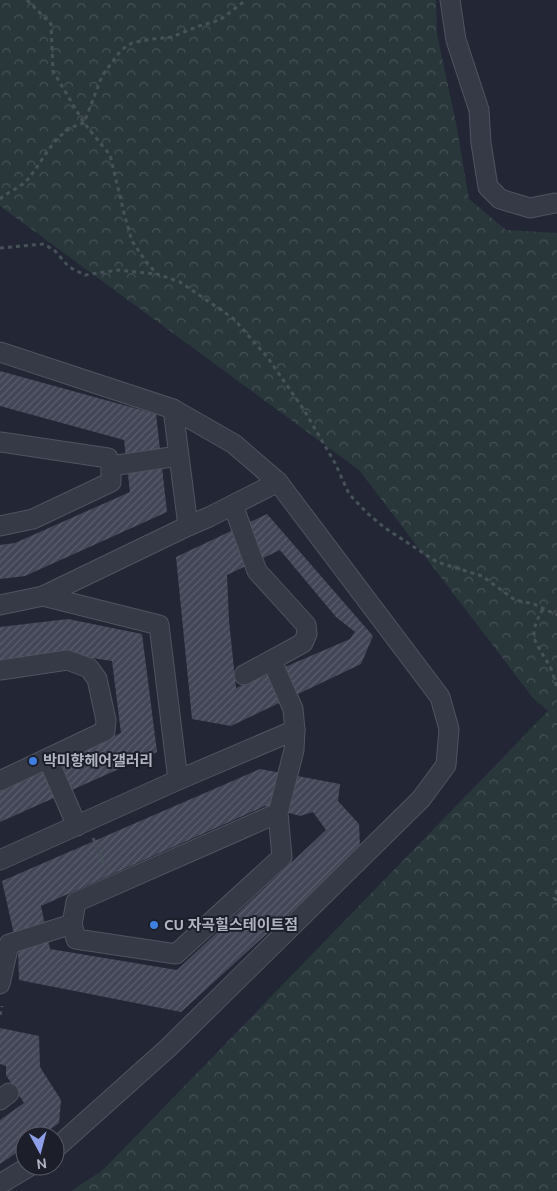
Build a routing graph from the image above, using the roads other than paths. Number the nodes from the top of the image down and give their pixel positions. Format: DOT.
graph roads {
  1 [pos="450,0"];
  2 [pos="555,203"];
  3 [pos="0,352"];
  4 [pos="173,409"];
  5 [pos="0,442"];
  6 [pos="178,456"];
  7 [pos="110,466"];
  8 [pos="278,482"];
  9 [pos="232,505"];
  10 [pos="0,526"];
  11 [pos="188,526"];
  12 [pos="43,596"];
  13 [pos="0,605"];
  14 [pos="272,661"];
  15 [pos="0,670"];
  16 [pos="244,675"];
  17 [pos="295,730"];
  18 [pos="48,759"];
  19 [pos="178,780"];
  20 [pos="0,782"];
  21 [pos="278,813"];
  22 [pos="77,826"];
  23 [pos="0,860"];
  24 [pos="72,924"];
  25 [pos="0,984"];
  26 [pos="65,1140"];
  27 [pos="15,1175"];
  28 [pos="0,1184"];
  1 -- 2 [label="lane"];
  3 -- 4 [label="lane"];
  4 -- 6 [label="lane"];
  4 -- 8 [label="lane"];
  5 -- 7 [label="lane"];
  6 -- 7 [label="lane"];
  6 -- 11 [label="lane"];
  7 -- 10 [label="lane"];
  8 -- 9 [label="lane"];
  8 -- 26 [label="lane"];
  9 -- 11 [label="lane"];
  9 -- 14 [label="lane"];
  11 -- 12 [label="lane"];
  12 -- 13 [label="lane"];
  12 -- 19 [label="lane"];
  14 -- 16 [label="lane"];
  14 -- 17 [label="lane"];
  15 -- 18 [label="lane"];
  17 -- 19 [label="lane"];
  17 -- 21 [label="lane"];
  18 -- 20 [label="lane"];
  18 -- 22 [label="lane"];
  19 -- 22 [label="lane"];
  21 -- 24 [label="lane"];
  21 -- 24 [label="lane"];
  22 -- 23 [label="lane"];
  24 -- 25 [label="lane"];
  27 -- 28 [label="lane"];
}
